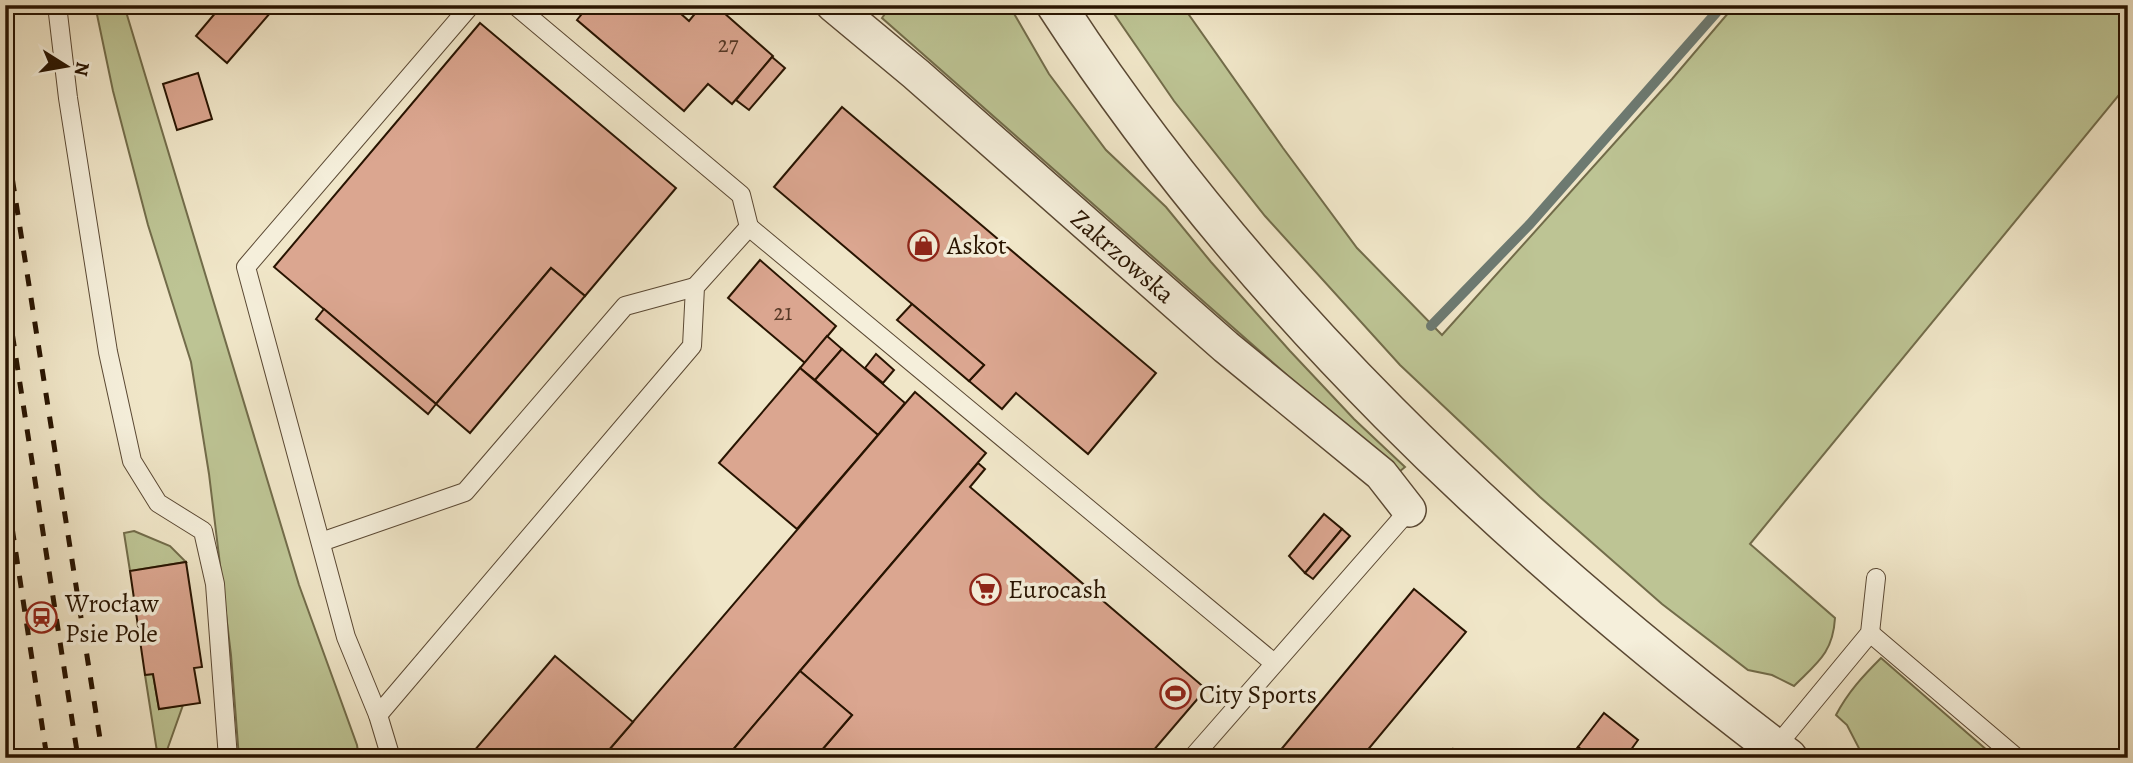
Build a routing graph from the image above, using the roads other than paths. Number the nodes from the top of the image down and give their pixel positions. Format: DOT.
graph roads {
  1 [pos="57,5"];
  2 [pos="471,5"];
  3 [pos="515,5"];
  4 [pos="833,5"];
  5 [pos="1056,5"];
  6 [pos="749,227"];
  7 [pos="695,287"];
  8 [pos="1409,510"];
  9 [pos="321,542"];
  10 [pos="1876,578"];
  11 [pos="1870,633"];
  12 [pos="1274,663"];
  13 [pos="378,715"];
  14 [pos="1781,753"];
  15 [pos="228,758"];
  16 [pos="391,758"];
  17 [pos="1192,758"];
  18 [pos="2017,758"];
  1 -- 15 [label="lane"];
  2 -- 9 [label="lane"];
  3 -- 6 [label="lane"];
  4 -- 8 [label="street, Zakrzowska"];
  5 -- 14 [label="street"];
  6 -- 7 [label="lane"];
  6 -- 12 [label="lane"];
  7 -- 9 [label="lane"];
  7 -- 13 [label="lane"];
  8 -- 12 [label="lane"];
  9 -- 13 [label="lane"];
  10 -- 11 [label="lane"];
  11 -- 14 [label="lane"];
  11 -- 18 [label="lane"];
  12 -- 17 [label="lane"];
  13 -- 16 [label="lane"];
}
